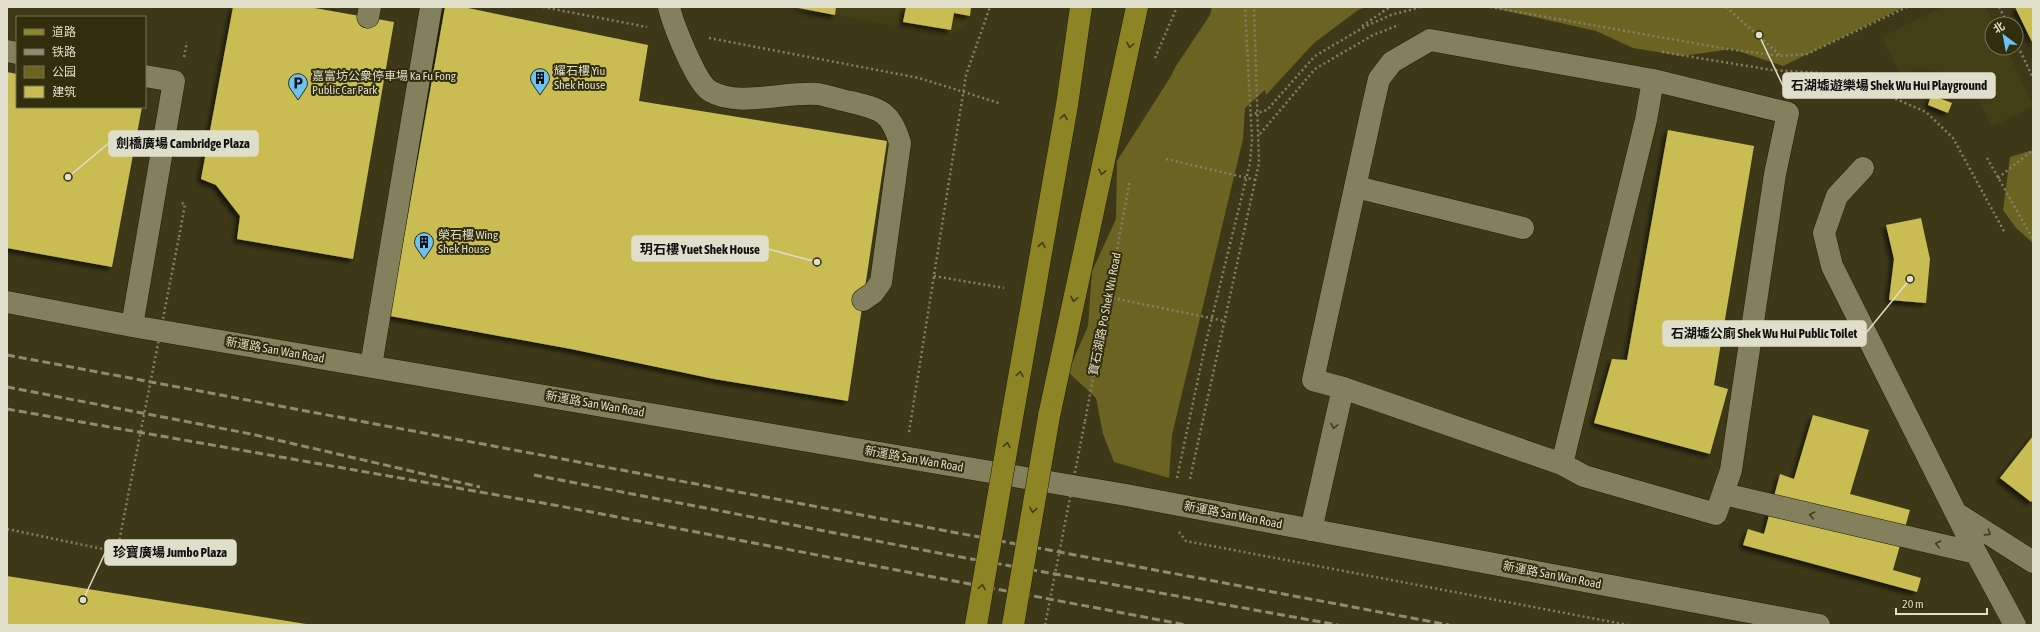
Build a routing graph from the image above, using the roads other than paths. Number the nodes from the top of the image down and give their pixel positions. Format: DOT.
graph roads {
  1 [pos="431,7"];
  2 [pos="669,7"];
  3 [pos="1081,7"];
  4 [pos="1137,7"];
  5 [pos="146,76"];
  6 [pos="1653,80"];
  7 [pos="1863,168"];
  8 [pos="1356,187"];
  9 [pos="1523,228"];
  10 [pos="863,300"];
  11 [pos="7,302"];
  12 [pos="132,326"];
  13 [pos="371,366"];
  14 [pos="1342,388"];
  15 [pos="1562,464"];
  16 [pos="1724,494"];
  17 [pos="1955,512"];
  18 [pos="1311,530"];
  19 [pos="1976,553"];
  20 [pos="2033,562"];
  21 [pos="976,625"];
  22 [pos="1013,625"];
  23 [pos="1819,625"];
  24 [pos="2014,625"];
  1 -- 13 [label="street"];
  2 -- 10 [label="street"];
  21 -- 3 [label="main road, one-way, bridge"];
  4 -- 22 [label="main road, one-way, bridge"];
  5 -- 12 [label="street"];
  6 -- 8 [label="street"];
  6 -- 15 [label="street"];
  6 -- 16 [label="street"];
  7 -- 17 [label="street"];
  8 -- 9 [label="street"];
  8 -- 14 [label="street"];
  11 -- 12 [label="street, 新運路 San Wan Road"];
  12 -- 13 [label="street, 新運路 San Wan Road"];
  13 -- 18 [label="street, 新運路 San Wan Road"];
  14 -- 15 [label="street"];
  14 -- 18 [label="street, one-way"];
  15 -- 16 [label="street"];
  19 -- 16 [label="street, one-way"];
  17 -- 19 [label="street"];
  17 -- 20 [label="street, one-way"];
  18 -- 23 [label="street, 新運路 San Wan Road"];
  19 -- 24 [label="street"];
}
